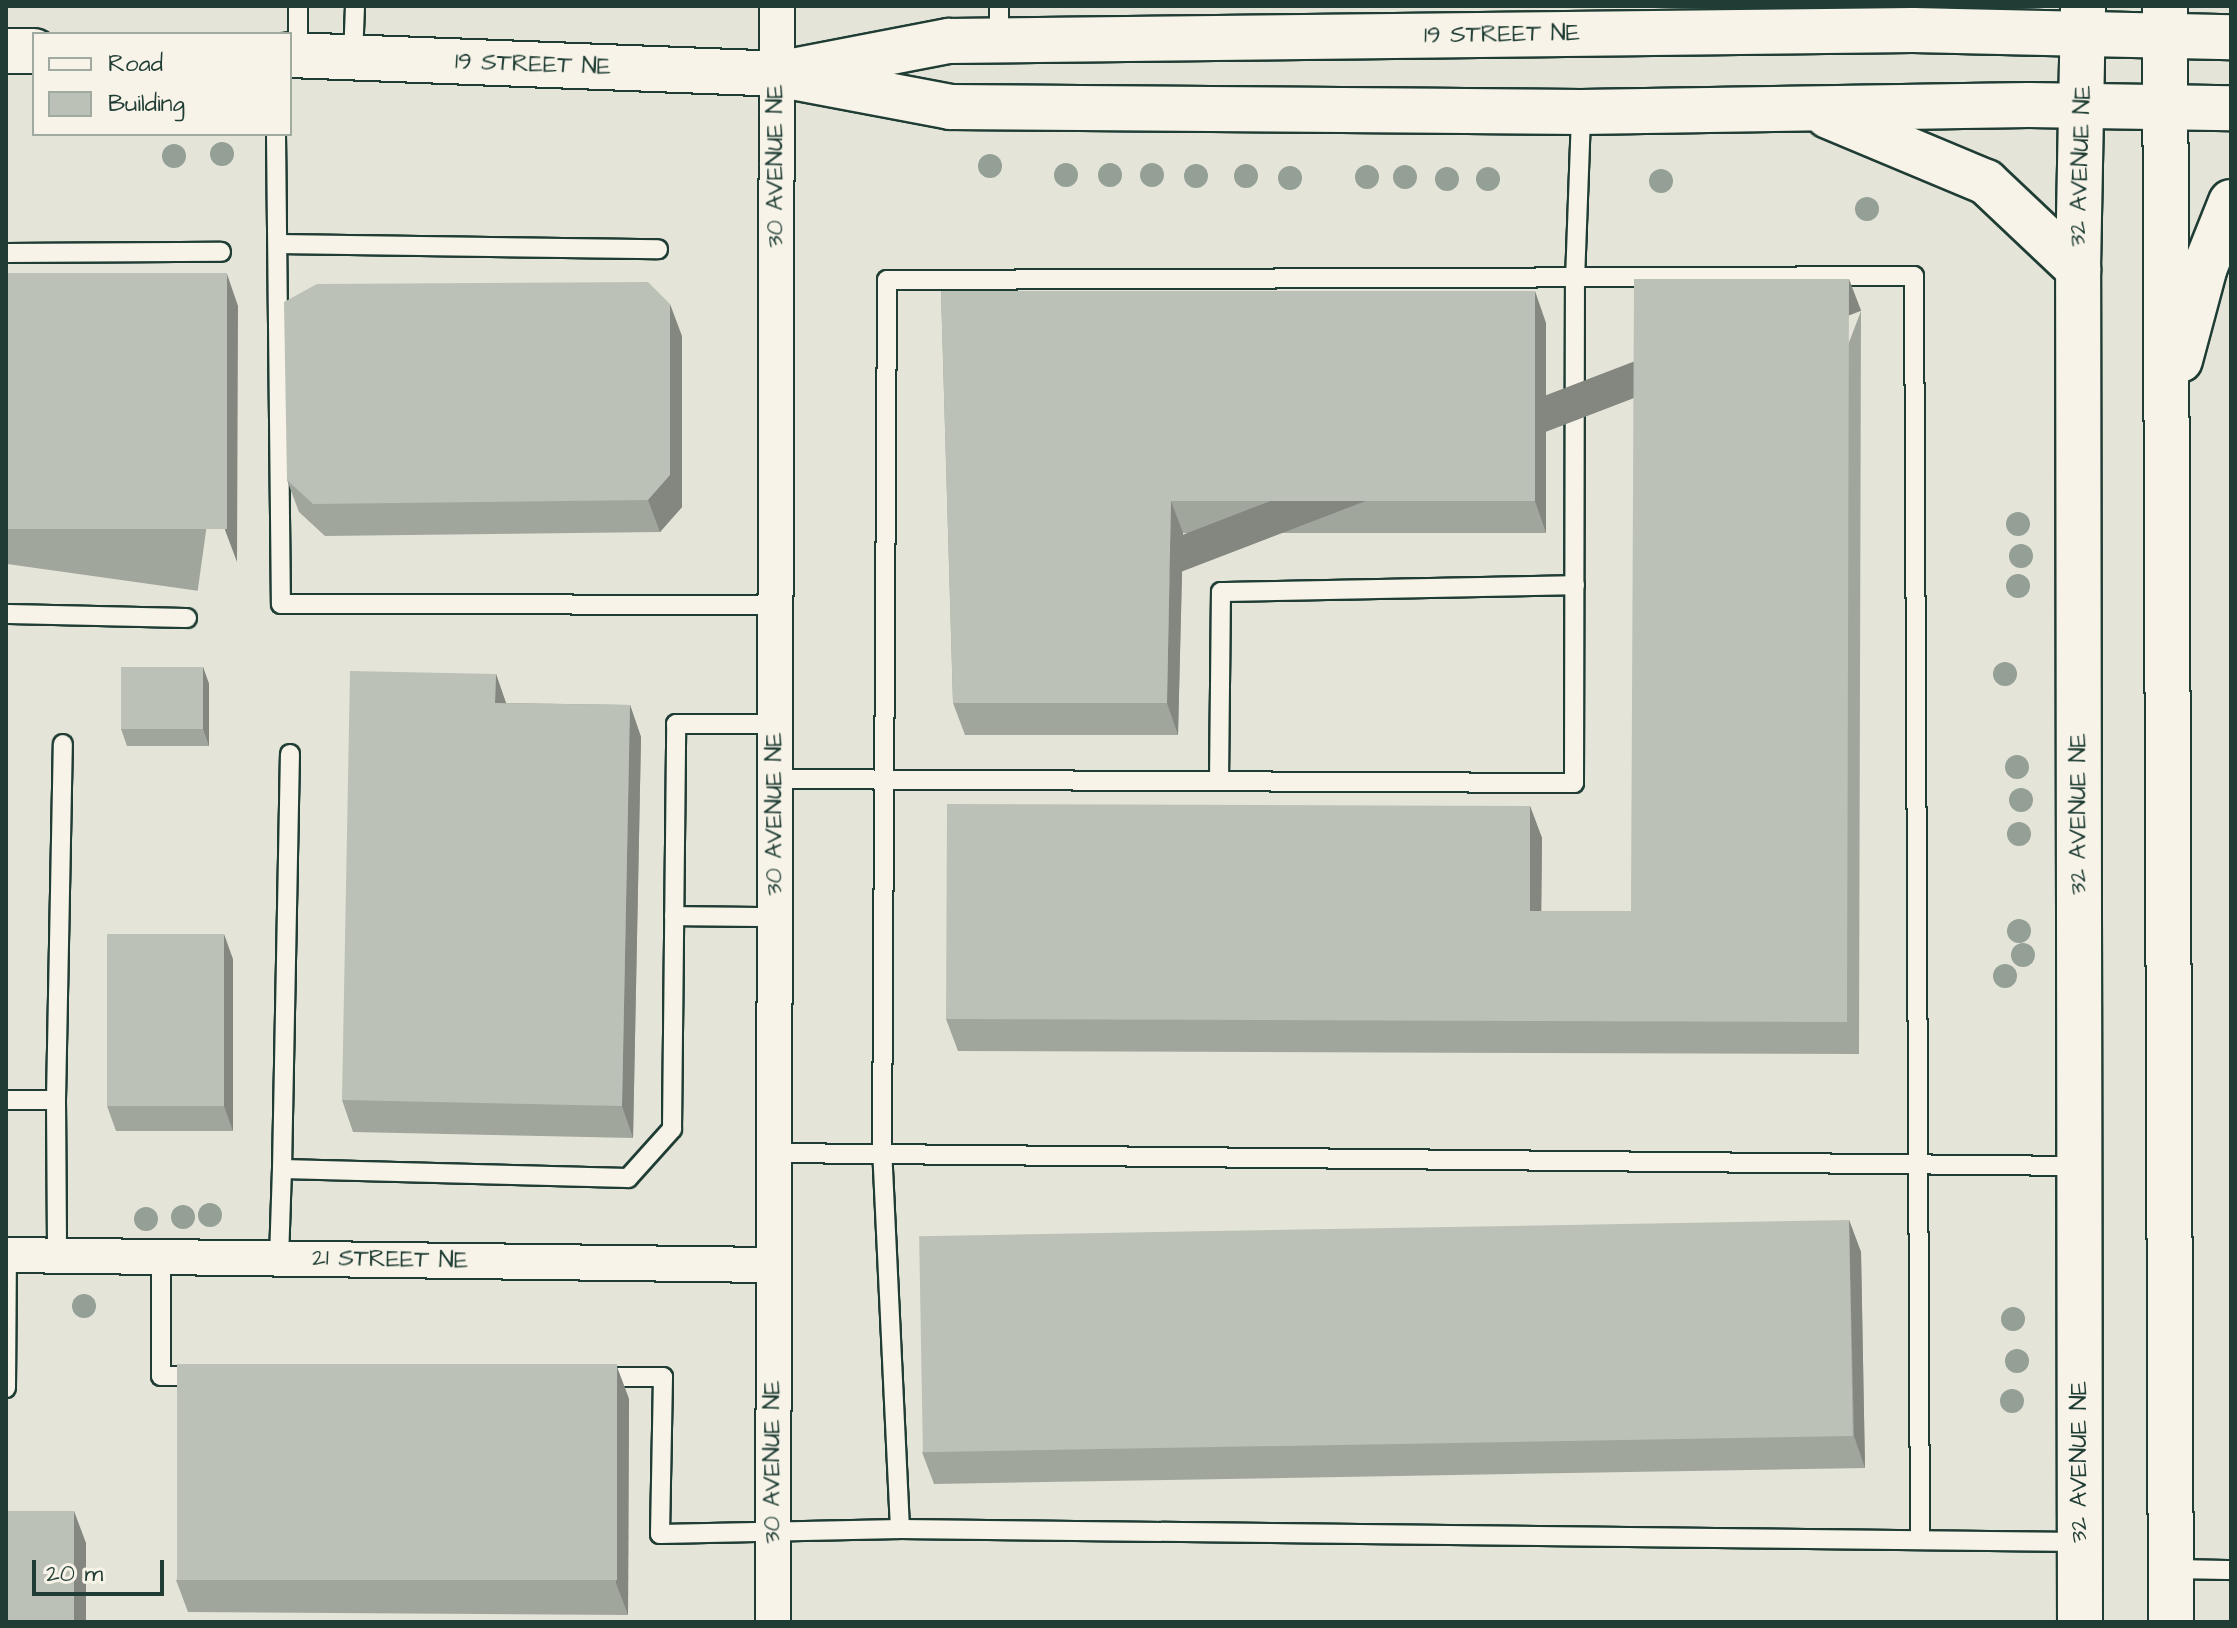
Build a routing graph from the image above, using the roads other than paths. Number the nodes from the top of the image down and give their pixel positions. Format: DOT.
graph roads {
  1 [pos="298,6"];
  2 [pos="355,6"];
  3 [pos="777,6"];
  4 [pos="1958,6"];
  5 [pos="1679,19"];
  6 [pos="2082,21"];
  7 [pos="2165,22"];
  8 [pos="999,23"];
  9 [pos="1913,30"];
  10 [pos="2231,37"];
  11 [pos="6,51"];
  12 [pos="32,51"];
  13 [pos="294,55"];
  14 [pos="353,58"];
  15 [pos="776,74"];
  16 [pos="2084,105"];
  17 [pos="2231,108"];
  18 [pos="1810,109"];
  19 [pos="2164,109"];
  20 [pos="1581,112"];
  21 [pos="276,136"];
  22 [pos="2231,202"];
  23 [pos="278,244"];
  24 [pos="658,249"];
  25 [pos="221,252"];
  26 [pos="6,253"];
  27 [pos="2078,269"];
  28 [pos="1575,280"];
  29 [pos="2167,413"];
  30 [pos="1575,585"];
  31 [pos="776,605"];
  32 [pos="6,614"];
  33 [pos="187,618"];
  34 [pos="775,724"];
  35 [pos="63,744"];
  36 [pos="290,754"];
  37 [pos="775,779"];
  38 [pos="887,780"];
  39 [pos="1219,781"];
  40 [pos="674,916"];
  41 [pos="774,917"];
  42 [pos="6,1100"];
  43 [pos="56,1100"];
  44 [pos="774,1153"];
  45 [pos="882,1153"];
  46 [pos="1920,1163"];
  47 [pos="2079,1166"];
  48 [pos="282,1169"];
  49 [pos="7,1255"];
  50 [pos="57,1256"];
  51 [pos="161,1257"];
  52 [pos="279,1259"];
  53 [pos="773,1265"];
  54 [pos="224,1376"];
  55 [pos="569,1377"];
  56 [pos="6,1388"];
  57 [pos="900,1529"];
  58 [pos="773,1532"];
  59 [pos="1920,1540"];
  60 [pos="2080,1542"];
  61 [pos="2171,1569"];
  62 [pos="2231,1570"];
  63 [pos="773,1622"];
  64 [pos="2080,1622"];
  65 [pos="2171,1622"];
  1 -- 13 [label="lane"];
  2 -- 14 [label="lane"];
  3 -- 15 [label="street, 30 AVENUE NE"];
  4 -- 9 [label="main road"];
  5 -- 8 [label="main road, 19 STREET NE"];
  5 -- 9 [label="main road, 19 STREET NE"];
  6 -- 7 [label="main road, 19 STREET NE"];
  6 -- 9 [label="main road, 19 STREET NE"];
  6 -- 16 [label="main road, 32 AVENUE NE"];
  7 -- 10 [label="main road, 19 STREET NE"];
  7 -- 19 [label="main road"];
  8 -- 15 [label="main road, 19 STREET NE"];
  11 -- 12 [label="main road"];
  13 -- 14 [label="main road, 19 STREET NE"];
  14 -- 15 [label="main road, 19 STREET NE"];
  15 -- 20 [label="main road, 19 STREET NE"];
  15 -- 31 [label="street, 30 AVENUE NE"];
  16 -- 18 [label="main road, 19 STREET NE"];
  16 -- 19 [label="main road, 19 STREET NE"];
  16 -- 27 [label="main road, 32 AVENUE NE"];
  17 -- 19 [label="main road, 19 STREET NE"];
  18 -- 20 [label="main road, 19 STREET NE"];
  18 -- 27 [label="main road"];
  19 -- 29 [label="main road"];
  20 -- 28 [label="lane"];
  21 -- 23 [label="lane"];
  22 -- 29 [label="main road"];
  23 -- 24 [label="lane"];
  23 -- 31 [label="lane"];
  25 -- 26 [label="lane"];
  27 -- 47 [label="main road, 32 AVENUE NE"];
  28 -- 30 [label="lane"];
  28 -- 38 [label="lane"];
  28 -- 46 [label="lane"];
  29 -- 61 [label="main road"];
  30 -- 39 [label="lane"];
  30 -- 39 [label="lane"];
  31 -- 34 [label="street, 30 AVENUE NE"];
  32 -- 33 [label="lane"];
  34 -- 37 [label="street, 30 AVENUE NE"];
  34 -- 40 [label="lane"];
  35 -- 43 [label="lane"];
  36 -- 48 [label="lane"];
  37 -- 38 [label="lane"];
  37 -- 41 [label="street, 30 AVENUE NE"];
  38 -- 39 [label="lane"];
  38 -- 45 [label="lane"];
  40 -- 41 [label="lane"];
  40 -- 48 [label="lane"];
  41 -- 44 [label="street, 30 AVENUE NE"];
  42 -- 43 [label="lane"];
  43 -- 50 [label="lane"];
  44 -- 45 [label="lane"];
  44 -- 53 [label="street, 30 AVENUE NE"];
  45 -- 46 [label="lane"];
  45 -- 57 [label="lane"];
  46 -- 47 [label="lane"];
  46 -- 59 [label="lane"];
  47 -- 60 [label="main road, 32 AVENUE NE"];
  48 -- 52 [label="lane"];
  49 -- 50 [label="street, 21 STREET NE"];
  49 -- 56 [label="lane"];
  50 -- 51 [label="street, 21 STREET NE"];
  51 -- 52 [label="street, 21 STREET NE"];
  51 -- 54 [label="lane"];
  52 -- 53 [label="street, 21 STREET NE"];
  53 -- 58 [label="street, 30 AVENUE NE"];
  55 -- 58 [label="lane"];
  57 -- 58 [label="lane"];
  57 -- 59 [label="lane"];
  58 -- 63 [label="street, 30 AVENUE NE"];
  59 -- 60 [label="lane"];
  60 -- 64 [label="main road, 32 AVENUE NE"];
  61 -- 62 [label="lane"];
  61 -- 65 [label="main road"];
}
